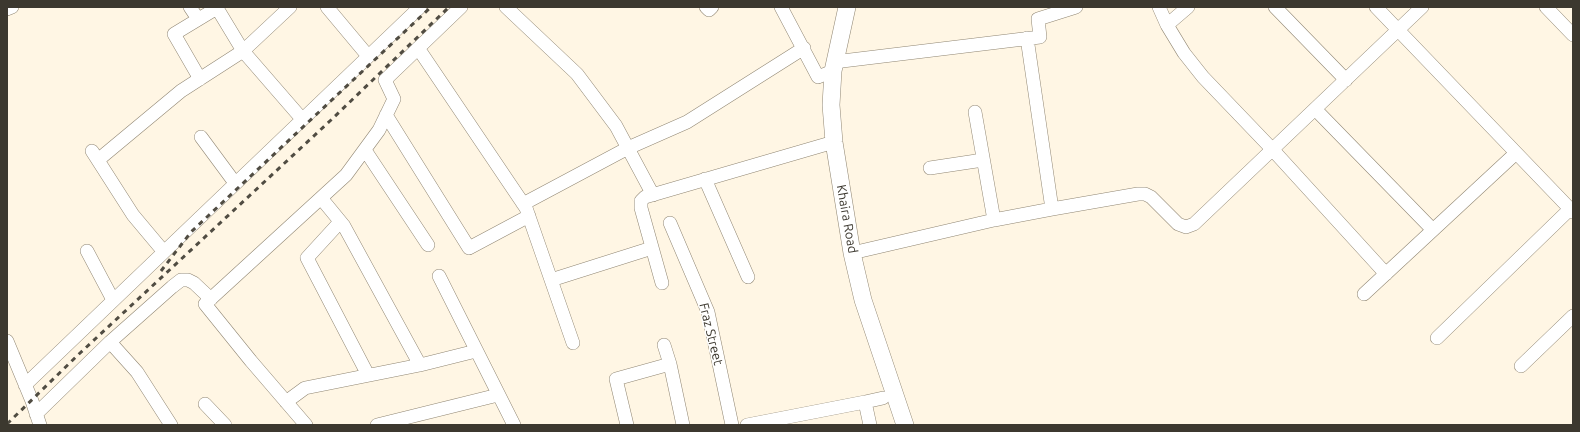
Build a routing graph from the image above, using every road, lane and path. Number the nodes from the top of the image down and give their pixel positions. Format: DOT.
graph roads {
  1 [pos="12,7"];
  2 [pos="190,7"];
  3 [pos="290,7"];
  4 [pos="327,7"];
  5 [pos="420,7"];
  6 [pos="461,7"];
  7 [pos="506,7"];
  8 [pos="706,7"];
  9 [pos="712,7"];
  10 [pos="781,7"];
  11 [pos="847,7"];
  12 [pos="1076,7"];
  13 [pos="1159,7"];
  14 [pos="1188,7"];
  15 [pos="1275,7"];
  16 [pos="1376,7"];
  17 [pos="1422,7"];
  18 [pos="1546,7"];
  19 [pos="7,9"];
  20 [pos="1038,13"];
  21 [pos="198,19"];
  22 [pos="1167,25"];
  23 [pos="1398,30"];
  24 [pos="1573,34"];
  25 [pos="1027,38"];
  26 [pos="418,48"];
  27 [pos="804,48"];
  28 [pos="244,51"];
  29 [pos="368,56"];
  30 [pos="834,66"];
  31 [pos="200,79"];
  32 [pos="1346,80"];
  33 [pos="1316,110"];
  34 [pos="975,112"];
  35 [pos="386,115"];
  36 [pos="302,119"];
  37 [pos="201,137"];
  38 [pos="834,142"];
  39 [pos="628,148"];
  40 [pos="1272,149"];
  41 [pos="365,150"];
  42 [pos="1516,153"];
  43 [pos="984,160"];
  44 [pos="930,168"];
  45 [pos="705,180"];
  46 [pos="235,183"];
  47 [pos="653,195"];
  48 [pos="321,198"];
  49 [pos="523,204"];
  50 [pos="1052,209"];
  51 [pos="1572,210"];
  52 [pos="529,216"];
  53 [pos="994,220"];
  54 [pos="340,222"];
  55 [pos="670,223"];
  56 [pos="1433,230"];
  57 [pos="428,245"];
  58 [pos="652,248"];
  59 [pos="87,251"];
  60 [pos="164,252"];
  61 [pos="852,253"];
  62 [pos="1386,274"];
  63 [pos="439,276"];
  64 [pos="748,277"];
  65 [pos="551,280"];
  66 [pos="662,283"];
  67 [pos="1364,294"];
  68 [pos="211,298"];
  69 [pos="113,300"];
  70 [pos="1573,316"];
  71 [pos="1437,338"];
  72 [pos="7,341"];
  73 [pos="110,342"];
  74 [pos="573,343"];
  75 [pos="664,345"];
  76 [pos="476,351"];
  77 [pos="670,364"];
  78 [pos="420,365"];
  79 [pos="1521,366"];
  80 [pos="368,375"];
  81 [pos="25,385"];
  82 [pos="498,395"];
  83 [pos="883,398"];
  84 [pos="286,402"];
  85 [pos="865,402"];
  86 [pos="205,404"];
  87 [pos="38,420"];
  88 [pos="171,425"];
  89 [pos="225,425"];
  90 [pos="306,425"];
  91 [pos="377,425"];
  92 [pos="514,425"];
  93 [pos="626,425"];
  94 [pos="683,425"];
  95 [pos="732,425"];
  96 [pos="747,425"];
  97 [pos="870,425"];
  98 [pos="905,425"];
  1 -- 19 [label="street"];
  2 -- 21 [label="street"];
  3 -- 28 [label="street"];
  4 -- 29 [label="street"];
  5 -- 29 [label="street"];
  6 -- 26 [label="street"];
  7 -- 39 [label="street"];
  8 -- 9 [label="street"];
  10 -- 27 [label="street"];
  11 -- 30 [label="street, Khaira Road"];
  12 -- 20 [label="street"];
  13 -- 22 [label="street"];
  14 -- 22 [label="street"];
  15 -- 32 [label="street"];
  16 -- 23 [label="street"];
  17 -- 23 [label="street"];
  18 -- 24 [label="street"];
  20 -- 25 [label="street"];
  21 -- 28 [label="street"];
  21 -- 31 [label="street"];
  22 -- 40 [label="street"];
  23 -- 32 [label="street"];
  23 -- 42 [label="street"];
  25 -- 30 [label="street"];
  25 -- 50 [label="street"];
  26 -- 35 [label="street"];
  26 -- 49 [label="street"];
  27 -- 30 [label="street"];
  27 -- 39 [label="street"];
  28 -- 31 [label="street"];
  28 -- 36 [label="street"];
  29 -- 36 [label="street"];
  30 -- 38 [label="street, Khaira Road"];
  31 -- 60 [label="street"];
  32 -- 33 [label="street"];
  33 -- 40 [label="street"];
  33 -- 56 [label="street"];
  34 -- 43 [label="street"];
  35 -- 41 [label="street"];
  35 -- 52 [label="street"];
  36 -- 46 [label="street"];
  37 -- 46 [label="street"];
  38 -- 45 [label="street"];
  38 -- 61 [label="street, Khaira Road"];
  39 -- 47 [label="street"];
  39 -- 49 [label="street"];
  40 -- 50 [label="street"];
  40 -- 62 [label="street"];
  41 -- 48 [label="street"];
  41 -- 57 [label="street"];
  42 -- 51 [label="street"];
  42 -- 56 [label="street"];
  43 -- 44 [label="street"];
  43 -- 53 [label="street"];
  45 -- 47 [label="street"];
  45 -- 64 [label="street"];
  46 -- 60 [label="street"];
  47 -- 58 [label="street"];
  48 -- 54 [label="street"];
  48 -- 68 [label="street"];
  49 -- 52 [label="street"];
  50 -- 53 [label="street"];
  51 -- 71 [label="street"];
  52 -- 65 [label="street"];
  53 -- 61 [label="street"];
  54 -- 78 [label="street"];
  54 -- 80 [label="street"];
  55 -- 95 [label="street, Fraz Street"];
  56 -- 62 [label="street"];
  58 -- 65 [label="street"];
  58 -- 66 [label="street"];
  59 -- 69 [label="street"];
  60 -- 69 [label="street"];
  61 -- 98 [label="street, Khaira Road"];
  62 -- 67 [label="street"];
  63 -- 76 [label="street"];
  65 -- 74 [label="street"];
  68 -- 73 [label="street"];
  68 -- 84 [label="street"];
  69 -- 81 [label="street"];
  70 -- 79 [label="street"];
  72 -- 81 [label="street"];
  73 -- 87 [label="street"];
  73 -- 88 [label="street"];
  75 -- 77 [label="street"];
  76 -- 78 [label="street"];
  76 -- 82 [label="street"];
  77 -- 93 [label="street"];
  77 -- 94 [label="street"];
  78 -- 80 [label="street"];
  80 -- 84 [label="street"];
  81 -- 87 [label="street"];
  82 -- 91 [label="street"];
  82 -- 92 [label="street"];
  83 -- 85 [label="street"];
  84 -- 90 [label="street"];
  85 -- 96 [label="street"];
  85 -- 97 [label="street"];
  86 -- 89 [label="street"];
}
